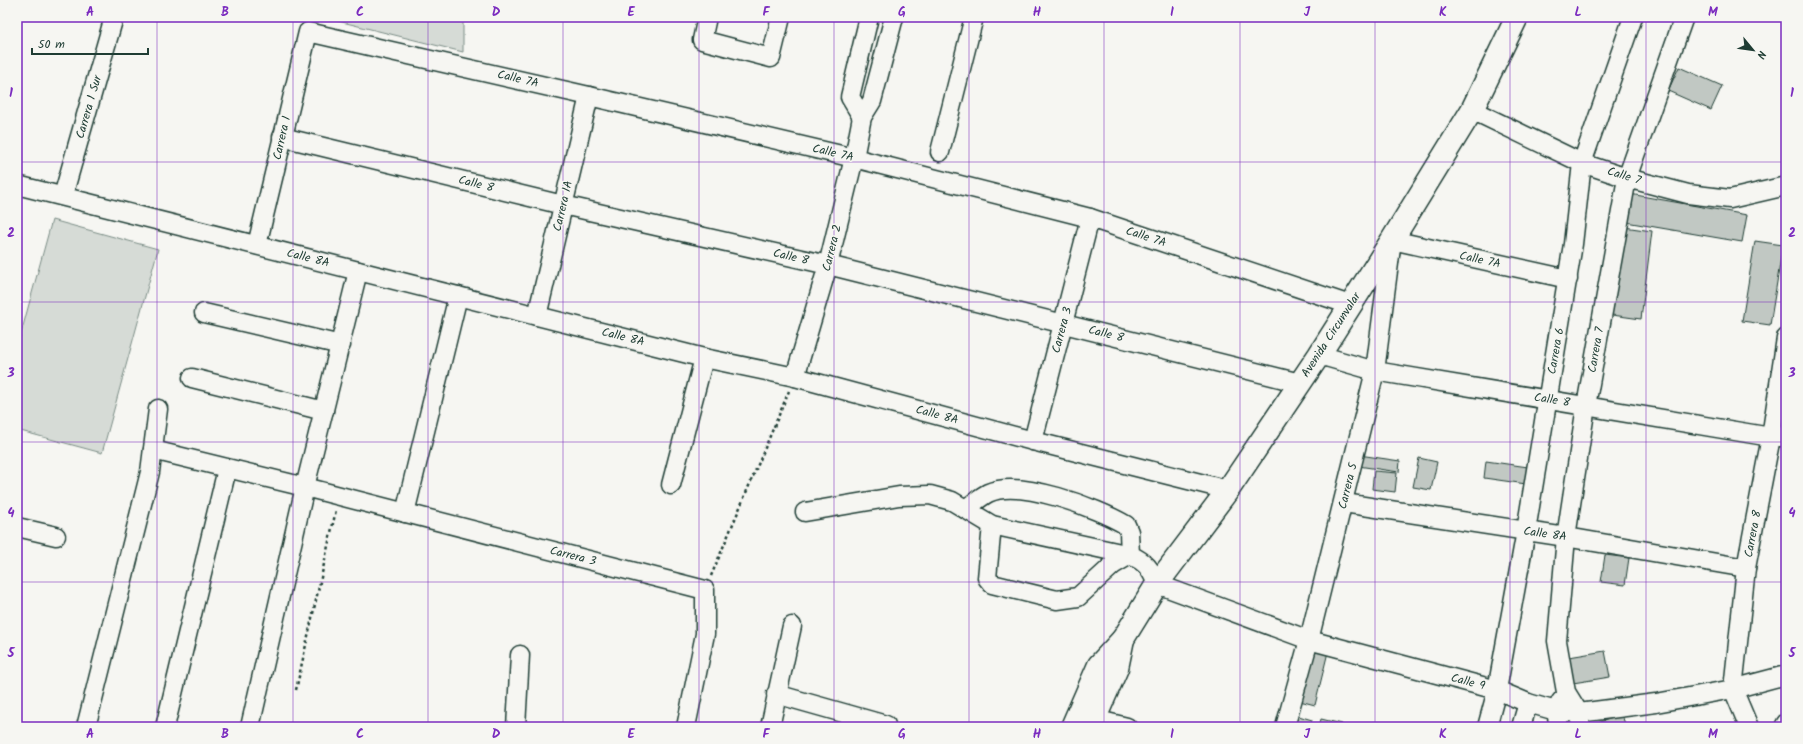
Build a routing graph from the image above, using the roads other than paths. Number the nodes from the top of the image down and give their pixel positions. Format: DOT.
graph roads {
  1 [pos="114,17"];
  2 [pos="707,17"];
  3 [pos="781,17"];
  4 [pos="869,17"];
  5 [pos="894,17"];
  6 [pos="974,17"];
  7 [pos="1517,17"];
  8 [pos="1632,17"];
  9 [pos="1684,17"];
  10 [pos="308,32"];
  11 [pos="589,96"];
  12 [pos="1472,110"];
  13 [pos="862,117"];
  14 [pos="282,137"];
  15 [pos="940,152"];
  16 [pos="854,158"];
  17 [pos="1582,162"];
  18 [pos="1627,178"];
  19 [pos="17,185"];
  20 [pos="1786,186"];
  21 [pos="63,196"];
  22 [pos="563,205"];
  23 [pos="1090,218"];
  24 [pos="1392,240"];
  25 [pos="257,245"];
  26 [pos="828,266"];
  27 [pos="358,271"];
  28 [pos="1568,279"];
  29 [pos="458,296"];
  30 [pos="1350,305"];
  31 [pos="204,313"];
  32 [pos="537,316"];
  33 [pos="1064,323"];
  34 [pos="1786,338"];
  35 [pos="341,345"];
  36 [pos="1319,355"];
  37 [pos="704,358"];
  38 [pos="1376,371"];
  39 [pos="795,377"];
  40 [pos="192,378"];
  41 [pos="1300,383"];
  42 [pos="1547,399"];
  43 [pos="1586,406"];
  44 [pos="158,409"];
  45 [pos="324,411"];
  46 [pos="1778,437"];
  47 [pos="1033,441"];
  48 [pos="153,450"];
  49 [pos="227,468"];
  50 [pos="671,485"];
  51 [pos="305,487"];
  52 [pos="1228,490"];
  53 [pos="1344,503"];
  54 [pos="965,509"];
  55 [pos="805,512"];
  56 [pos="404,513"];
  57 [pos="992,525"];
  58 [pos="17,527"];
  59 [pos="1526,532"];
  60 [pos="56,536"];
  61 [pos="1566,537"];
  62 [pos="1130,556"];
  63 [pos="1746,568"];
  64 [pos="1157,584"];
  65 [pos="792,626"];
  66 [pos="1123,639"];
  67 [pos="1309,640"];
  68 [pos="520,655"];
  69 [pos="1786,675"];
  70 [pos="1733,689"];
  71 [pos="1497,690"];
  72 [pos="1566,692"];
  73 [pos="776,694"];
  74 [pos="1528,703"];
  75 [pos="1557,719"];
  76 [pos="1580,720"];
  77 [pos="1093,723"];
  78 [pos="1786,723"];
  79 [pos="886,725"];
  80 [pos="86,727"];
  81 [pos="165,727"];
  82 [pos="250,727"];
  83 [pos="516,727"];
  84 [pos="686,727"];
  85 [pos="770,727"];
  86 [pos="1072,727"];
  87 [pos="1127,727"];
  88 [pos="1285,727"];
  89 [pos="1487,727"];
  90 [pos="1522,727"];
  91 [pos="1749,727"];
  92 [pos="1784,727"];
  1 -- 21 [label="street, Carrera 1 Sur"];
  2 -- 3 [label="street"];
  4 -- 13 [label="street"];
  5 -- 13 [label="street, Carrera 2"];
  6 -- 15 [label="street"];
  7 -- 12 [label="main road, Avenida Circunvalar"];
  8 -- 17 [label="street, Carrera 6"];
  9 -- 18 [label="street, Carrera 7"];
  10 -- 11 [label="street, Calle 7A"];
  10 -- 14 [label="street, Carrera 1"];
  11 -- 16 [label="street, Calle 7A"];
  11 -- 22 [label="street, Carrera 1A"];
  12 -- 17 [label="street, Calle 7"];
  12 -- 24 [label="main road, Avenida Circunvalar"];
  13 -- 16 [label="street, Carrera 2"];
  14 -- 22 [label="street, Calle 8"];
  14 -- 25 [label="street, Carrera 1"];
  16 -- 23 [label="street, Calle 7A"];
  16 -- 26 [label="street, Carrera 2"];
  17 -- 18 [label="street, Calle 7"];
  17 -- 28 [label="street, Carrera 6"];
  18 -- 20 [label="street, Calle 7"];
  18 -- 43 [label="street, Carrera 7"];
  19 -- 21 [label="street, Calle 8A"];
  21 -- 25 [label="street, Calle 8A"];
  22 -- 26 [label="street, Calle 8"];
  22 -- 32 [label="street, Carrera 1A"];
  23 -- 30 [label="street, Calle 7A"];
  23 -- 33 [label="street, Carrera 3"];
  24 -- 28 [label="street, Calle 7A"];
  24 -- 30 [label="main road, Avenida Circunvalar"];
  24 -- 38 [label="street, Carrera 5"];
  25 -- 27 [label="street, Calle 8A"];
  26 -- 33 [label="street, Calle 8"];
  26 -- 39 [label="street, Carrera 2"];
  27 -- 29 [label="street, Calle 8A"];
  27 -- 35 [label="street"];
  28 -- 42 [label="street, Carrera 6"];
  29 -- 32 [label="street, Calle 8A"];
  29 -- 56 [label="street"];
  30 -- 36 [label="main road, Avenida Circunvalar"];
  31 -- 35 [label="street"];
  32 -- 37 [label="street, Calle 8A"];
  33 -- 41 [label="street, Calle 8"];
  33 -- 47 [label="street, Carrera 3"];
  34 -- 46 [label="street, Carrera 8"];
  35 -- 45 [label="street"];
  36 -- 38 [label="street, Calle 8"];
  36 -- 41 [label="main road, Avenida Circunvalar"];
  37 -- 39 [label="street, Calle 8A"];
  37 -- 50 [label="street"];
  38 -- 42 [label="street, Calle 8"];
  38 -- 53 [label="street, Carrera 5"];
  39 -- 47 [label="street, Calle 8A"];
  40 -- 45 [label="street"];
  41 -- 52 [label="main road, Avenida Circunvalar"];
  42 -- 43 [label="street, Calle 8"];
  42 -- 59 [label="street, Carrera 6"];
  43 -- 46 [label="street, Calle 8"];
  43 -- 61 [label="street, Carrera 7"];
  44 -- 48 [label="street"];
  45 -- 51 [label="street"];
  46 -- 63 [label="street, Carrera 8"];
  47 -- 52 [label="street, Calle 8A"];
  48 -- 49 [label="street, Carrera 3"];
  48 -- 80 [label="street"];
  49 -- 51 [label="street, Carrera 3"];
  49 -- 81 [label="street"];
  51 -- 56 [label="street, Carrera 3"];
  51 -- 82 [label="street"];
  52 -- 64 [label="main road, Avenida Circunvalar"];
  53 -- 59 [label="street, Calle 8A"];
  53 -- 67 [label="street, Carrera 5"];
  54 -- 55 [label="street"];
  54 -- 57 [label="street"];
  54 -- 62 [label="street"];
  56 -- 84 [label="street, Carrera 3"];
  57 -- 62 [label="street"];
  57 -- 62 [label="street"];
  58 -- 60 [label="street"];
  59 -- 61 [label="street, Calle 8A"];
  59 -- 71 [label="street, Carrera 6"];
  61 -- 63 [label="street, Calle 8A"];
  61 -- 72 [label="street, Carrera 7"];
  62 -- 64 [label="street"];
  63 -- 70 [label="street, Carrera 8"];
  64 -- 66 [label="main road, Avenida Circunvalar"];
  64 -- 67 [label="street, Calle 9"];
  65 -- 73 [label="street"];
  66 -- 77 [label="main road, Avenida Circunvalar"];
  66 -- 86 [label="main road, Avenida Circunvalar"];
  67 -- 71 [label="street, Calle 9"];
  67 -- 88 [label="street, Carrera 5"];
  68 -- 83 [label="street"];
  69 -- 70 [label="street, Calle 9"];
  70 -- 76 [label="street, Calle 9"];
  70 -- 91 [label="street, Carrera 8"];
  71 -- 74 [label="street, Calle 9"];
  71 -- 89 [label="street, Carrera 6"];
  72 -- 75 [label="street"];
  72 -- 76 [label="street, Carrera 7"];
  73 -- 79 [label="street"];
  73 -- 85 [label="street"];
  74 -- 75 [label="street, Calle 9"];
  74 -- 90 [label="street"];
  75 -- 76 [label="street, Calle 9"];
  77 -- 87 [label="street"];
  78 -- 92 [label="street"];
}
